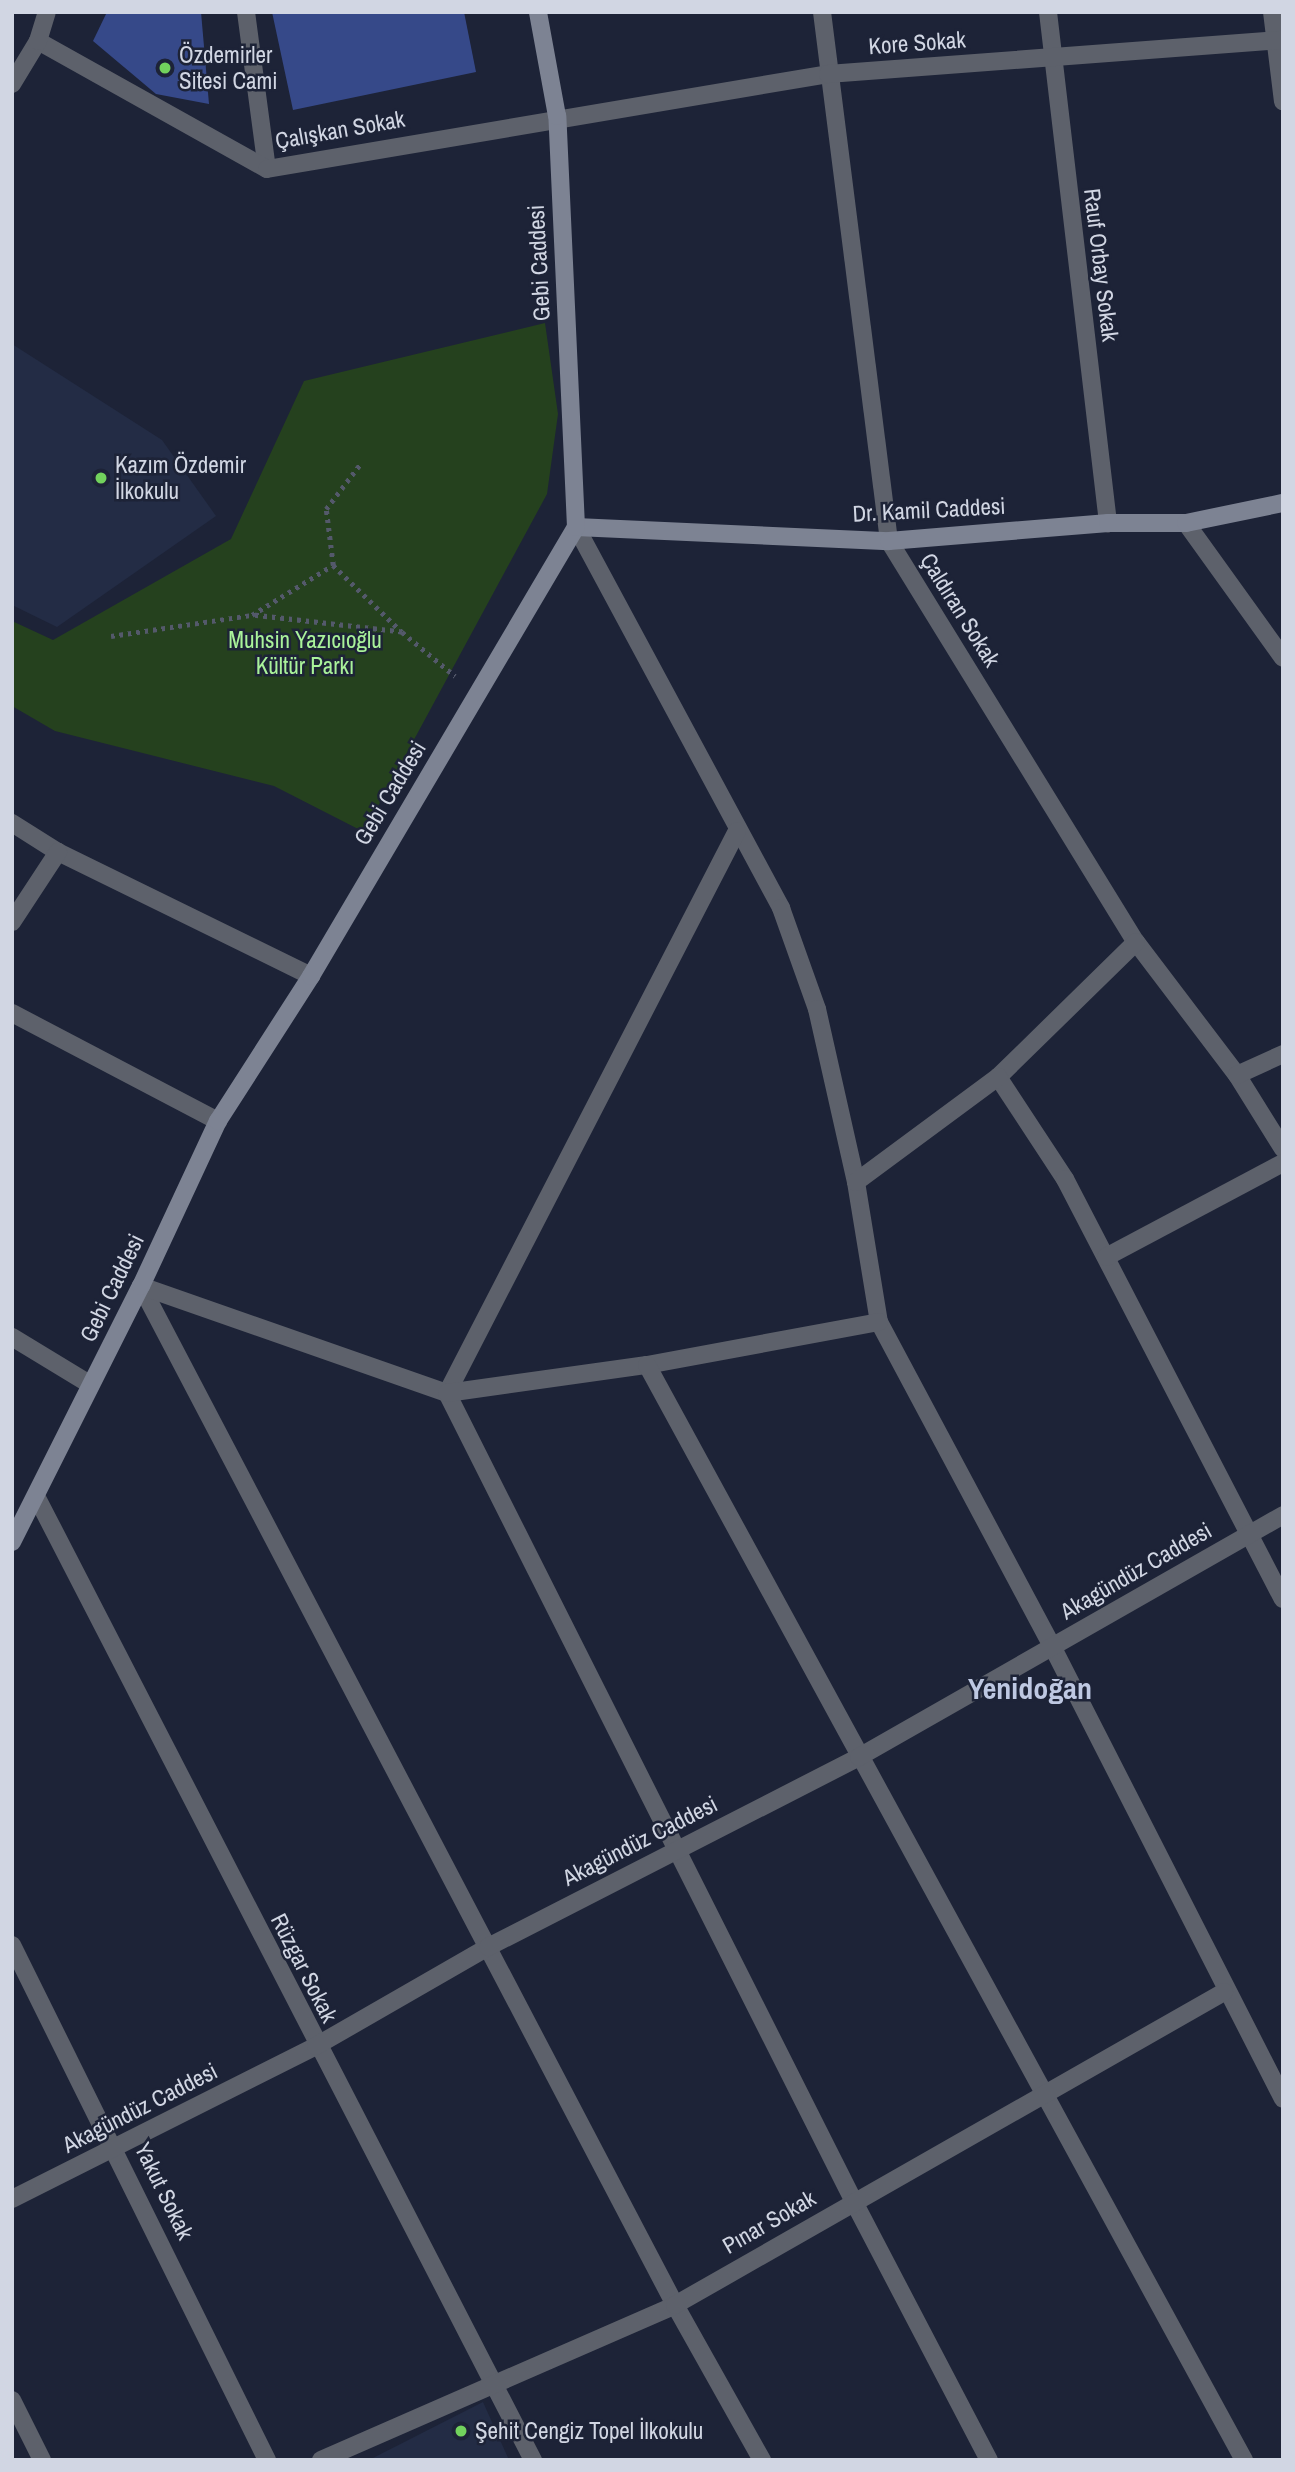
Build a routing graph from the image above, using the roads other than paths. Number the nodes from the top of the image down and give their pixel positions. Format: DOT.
graph roads {
  1 [pos="47,12"];
  2 [pos="246,12"];
  3 [pos="538,12"];
  4 [pos="822,12"];
  5 [pos="1048,12"];
  6 [pos="1272,12"];
  7 [pos="1279,40"];
  8 [pos="38,41"];
  9 [pos="1051,58"];
  10 [pos="828,74"];
  11 [pos="12,84"];
  12 [pos="1283,101"];
  13 [pos="556,116"];
  14 [pos="267,169"];
  15 [pos="1283,503"];
  16 [pos="1108,523"];
  17 [pos="1186,523"];
  18 [pos="576,527"];
  19 [pos="889,541"];
  20 [pos="1283,657"];
  21 [pos="12,823"];
  22 [pos="737,831"];
  23 [pos="58,852"];
  24 [pos="12,922"];
  25 [pos="1136,942"];
  26 [pos="311,976"];
  27 [pos="12,1013"];
  28 [pos="1283,1054"];
  29 [pos="1237,1075"];
  30 [pos="998,1077"];
  31 [pos="218,1121"];
  32 [pos="1283,1149"];
  33 [pos="1283,1163"];
  34 [pos="856,1181"];
  35 [pos="1106,1257"];
  36 [pos="141,1286"];
  37 [pos="879,1322"];
  38 [pos="12,1337"];
  39 [pos="647,1365"];
  40 [pos="92,1385"];
  41 [pos="447,1393"];
  42 [pos="36,1496"];
  43 [pos="1283,1515"];
  44 [pos="1249,1533"];
  45 [pos="12,1542"];
  46 [pos="1283,1599"];
  47 [pos="1053,1648"];
  48 [pos="859,1757"];
  49 [pos="677,1849"];
  50 [pos="12,1945"];
  51 [pos="488,1947"];
  52 [pos="1224,1992"];
  53 [pos="316,2046"];
  54 [pos="1041,2095"];
  55 [pos="1283,2099"];
  56 [pos="116,2148"];
  57 [pos="12,2199"];
  58 [pos="854,2202"];
  59 [pos="675,2305"];
  60 [pos="498,2384"];
  61 [pos="12,2400"];
  62 [pos="42,2460"];
  63 [pos="267,2460"];
  64 [pos="321,2460"];
  65 [pos="533,2460"];
  66 [pos="762,2460"];
  67 [pos="989,2460"];
  68 [pos="1244,2460"];
  1 -- 8 [label="street"];
  2 -- 14 [label="street"];
  3 -- 13 [label="main road, Gebi Caddesi"];
  4 -- 10 [label="street, Çaldıran Sokak"];
  5 -- 9 [label="street, Rauf Orbay Sokak"];
  6 -- 7 [label="street"];
  7 -- 9 [label="street, Kore Sokak"];
  7 -- 12 [label="street"];
  8 -- 11 [label="street"];
  8 -- 14 [label="street, Çalışkan Sokak"];
  9 -- 10 [label="street, Kore Sokak"];
  9 -- 16 [label="street, Rauf Orbay Sokak"];
  10 -- 13 [label="street, Kore Sokak"];
  10 -- 19 [label="street, Çaldıran Sokak"];
  13 -- 14 [label="street, Çalışkan Sokak"];
  13 -- 18 [label="main road, Gebi Caddesi"];
  15 -- 17 [label="main road, Dr. Kamil Caddesi"];
  16 -- 17 [label="main road, Dr. Kamil Caddesi"];
  16 -- 19 [label="main road, Dr. Kamil Caddesi"];
  17 -- 20 [label="street"];
  18 -- 19 [label="main road, Dr. Kamil Caddesi"];
  18 -- 22 [label="street"];
  18 -- 26 [label="main road, Gebi Caddesi"];
  19 -- 25 [label="street, Çaldıran Sokak"];
  21 -- 23 [label="street"];
  22 -- 34 [label="street"];
  22 -- 41 [label="street"];
  23 -- 24 [label="street"];
  23 -- 26 [label="street"];
  25 -- 29 [label="street, Çaldıran Sokak"];
  25 -- 30 [label="street"];
  26 -- 31 [label="main road, Gebi Caddesi"];
  27 -- 31 [label="street"];
  28 -- 29 [label="street"];
  29 -- 32 [label="street, Çaldıran Sokak"];
  30 -- 34 [label="street"];
  30 -- 35 [label="street"];
  31 -- 36 [label="main road, Gebi Caddesi"];
  33 -- 35 [label="street"];
  34 -- 37 [label="street"];
  35 -- 44 [label="street"];
  36 -- 40 [label="main road, Gebi Caddesi"];
  36 -- 41 [label="street"];
  36 -- 51 [label="street"];
  37 -- 39 [label="street"];
  37 -- 47 [label="street"];
  38 -- 40 [label="street"];
  39 -- 41 [label="street"];
  39 -- 48 [label="street"];
  40 -- 42 [label="main road, Gebi Caddesi"];
  41 -- 49 [label="street"];
  42 -- 45 [label="main road, Gebi Caddesi"];
  42 -- 53 [label="street, Rüzgar Sokak"];
  43 -- 44 [label="street, Akagündüz Caddesi"];
  44 -- 46 [label="street"];
  44 -- 47 [label="street, Akagündüz Caddesi"];
  47 -- 48 [label="street, Akagündüz Caddesi"];
  47 -- 52 [label="street"];
  48 -- 49 [label="street, Akagündüz Caddesi"];
  48 -- 54 [label="street"];
  49 -- 51 [label="street, Akagündüz Caddesi"];
  49 -- 58 [label="street"];
  50 -- 56 [label="street, Yakut Sokak"];
  51 -- 53 [label="street, Akagündüz Caddesi"];
  51 -- 59 [label="street"];
  52 -- 54 [label="street, Pınar Sokak"];
  52 -- 55 [label="street"];
  53 -- 56 [label="street, Akagündüz Caddesi"];
  53 -- 60 [label="street, Rüzgar Sokak"];
  54 -- 58 [label="street, Pınar Sokak"];
  54 -- 68 [label="street"];
  56 -- 57 [label="street, Akagündüz Caddesi"];
  56 -- 63 [label="street, Yakut Sokak"];
  58 -- 59 [label="street, Pınar Sokak"];
  58 -- 67 [label="street"];
  59 -- 60 [label="street, Pınar Sokak"];
  59 -- 66 [label="street"];
  60 -- 64 [label="street, Pınar Sokak"];
  60 -- 65 [label="street, Rüzgar Sokak"];
  61 -- 62 [label="street"];
}
